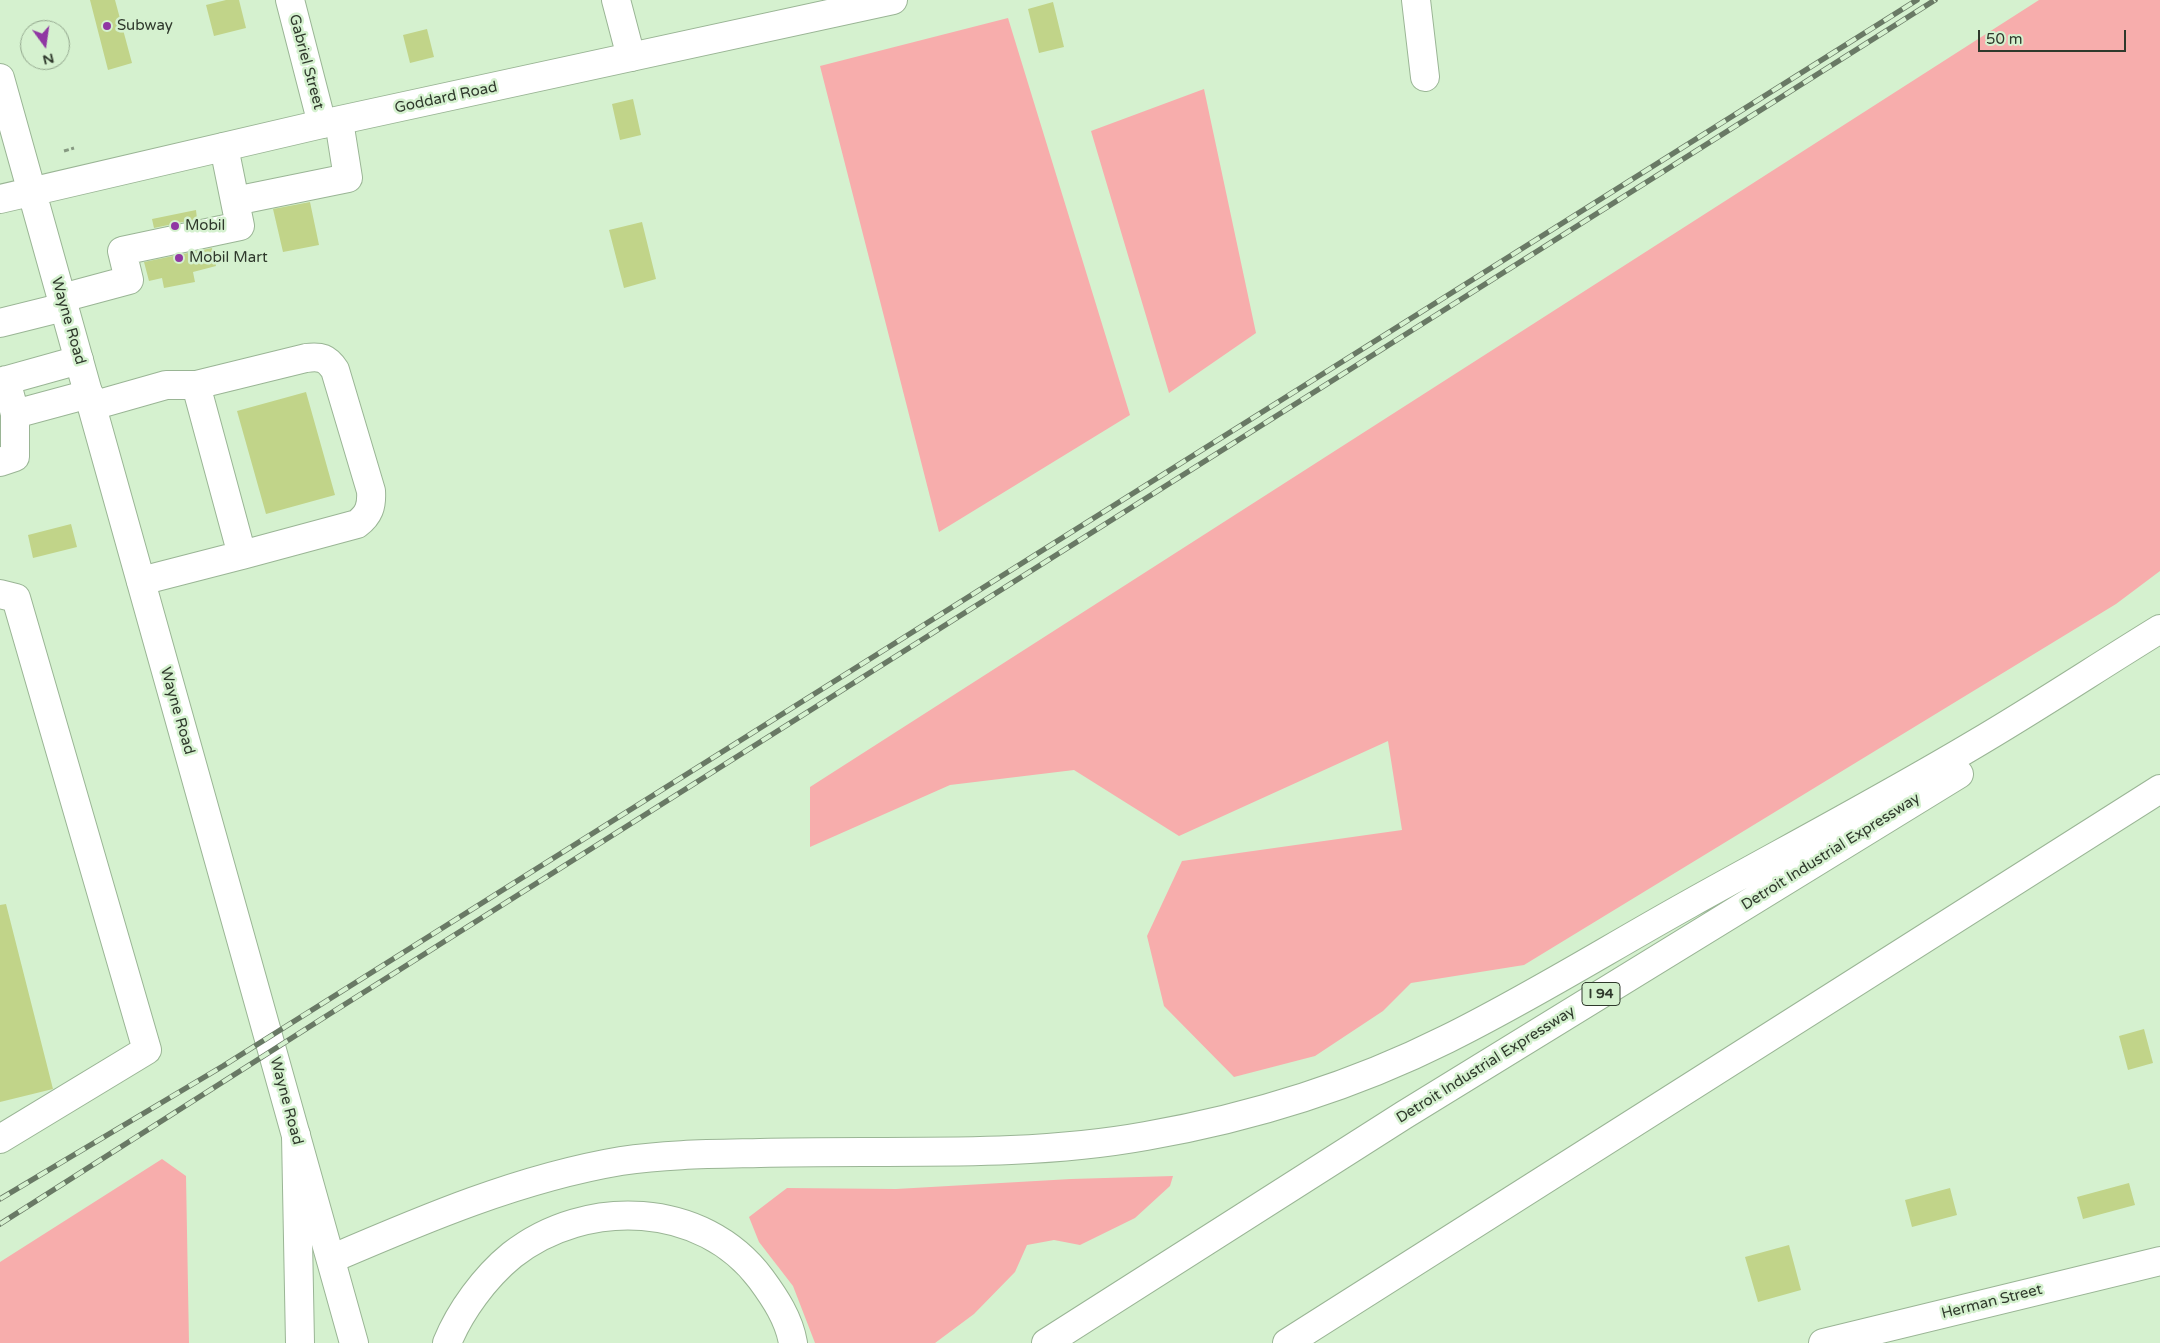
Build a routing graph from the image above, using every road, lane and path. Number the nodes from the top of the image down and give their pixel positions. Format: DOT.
graph roads {
  1 [pos="290,0"];
  2 [pos="616,0"];
  3 [pos="894,0"];
  4 [pos="1416,0"];
  5 [pos="631,57"];
  6 [pos="1425,77"];
  7 [pos="0,78"];
  8 [pos="331,123"];
  9 [pos="224,147"];
  10 [pos="74,148"];
  11 [pos="64,151"];
  12 [pos="32,191"];
  13 [pos="0,199"];
  14 [pos="235,201"];
  15 [pos="63,302"];
  16 [pos="0,323"];
  17 [pos="79,360"];
  18 [pos="3,381"];
  19 [pos="196,385"];
  20 [pos="90,400"];
  21 [pos="15,414"];
  22 [pos="0,462"];
  23 [pos="242,555"];
  24 [pos="141,582"];
  25 [pos="0,594"];
  26 [pos="2160,629"];
  27 [pos="2160,650"];
  28 [pos="2160,789"];
  29 [pos="296,1135"];
  30 [pos="0,1139"];
  31 [pos="330,1259"];
  32 [pos="2160,1261"];
  33 [pos="1322,1320"];
  34 [pos="300,1343"];
  35 [pos="354,1343"];
  36 [pos="447,1343"];
  37 [pos="793,1343"];
  38 [pos="1046,1343"];
  39 [pos="1287,1343"];
  40 [pos="1296,1343"];
  41 [pos="1823,1343"];
  1 -- 8 [label="main road, Gabriel Street"];
  2 -- 5 [label="main road"];
  3 -- 5 [label="main road, Goddard Road"];
  4 -- 6 [label="main road"];
  5 -- 8 [label="main road, Goddard Road"];
  7 -- 12 [label="main road, Wayne Road"];
  8 -- 9 [label="main road, Goddard Road"];
  8 -- 14 [label="main road, Gabriel Street"];
  9 -- 12 [label="main road, Goddard Road"];
  9 -- 14 [label="main road"];
  10 -- 11 [label="path"];
  12 -- 13 [label="main road, Goddard Road"];
  12 -- 15 [label="main road, Wayne Road"];
  14 -- 15 [label="main road"];
  15 -- 16 [label="main road"];
  15 -- 17 [label="main road, Wayne Road"];
  17 -- 18 [label="main road"];
  17 -- 20 [label="main road, Wayne Road"];
  18 -- 21 [label="main road"];
  19 -- 20 [label="main road"];
  19 -- 23 [label="main road"];
  19 -- 23 [label="main road"];
  20 -- 21 [label="main road"];
  20 -- 24 [label="main road, Wayne Road"];
  21 -- 22 [label="main road"];
  23 -- 24 [label="main road"];
  24 -- 29 [label="main road, Wayne Road"];
  25 -- 30 [label="main road"];
  26 -- 31 [label="main road"];
  27 -- 38 [label="main road, Detroit Industrial Expressway / I 94"];
  28 -- 33 [label="main road"];
  29 -- 31 [label="main road, Wayne Road"];
  29 -- 34 [label="main road"];
  31 -- 35 [label="main road, Wayne Road"];
  32 -- 41 [label="main road, Herman Street"];
  33 -- 39 [label="main road"];
  33 -- 40 [label="main road"];
  36 -- 37 [label="main road"];
}
